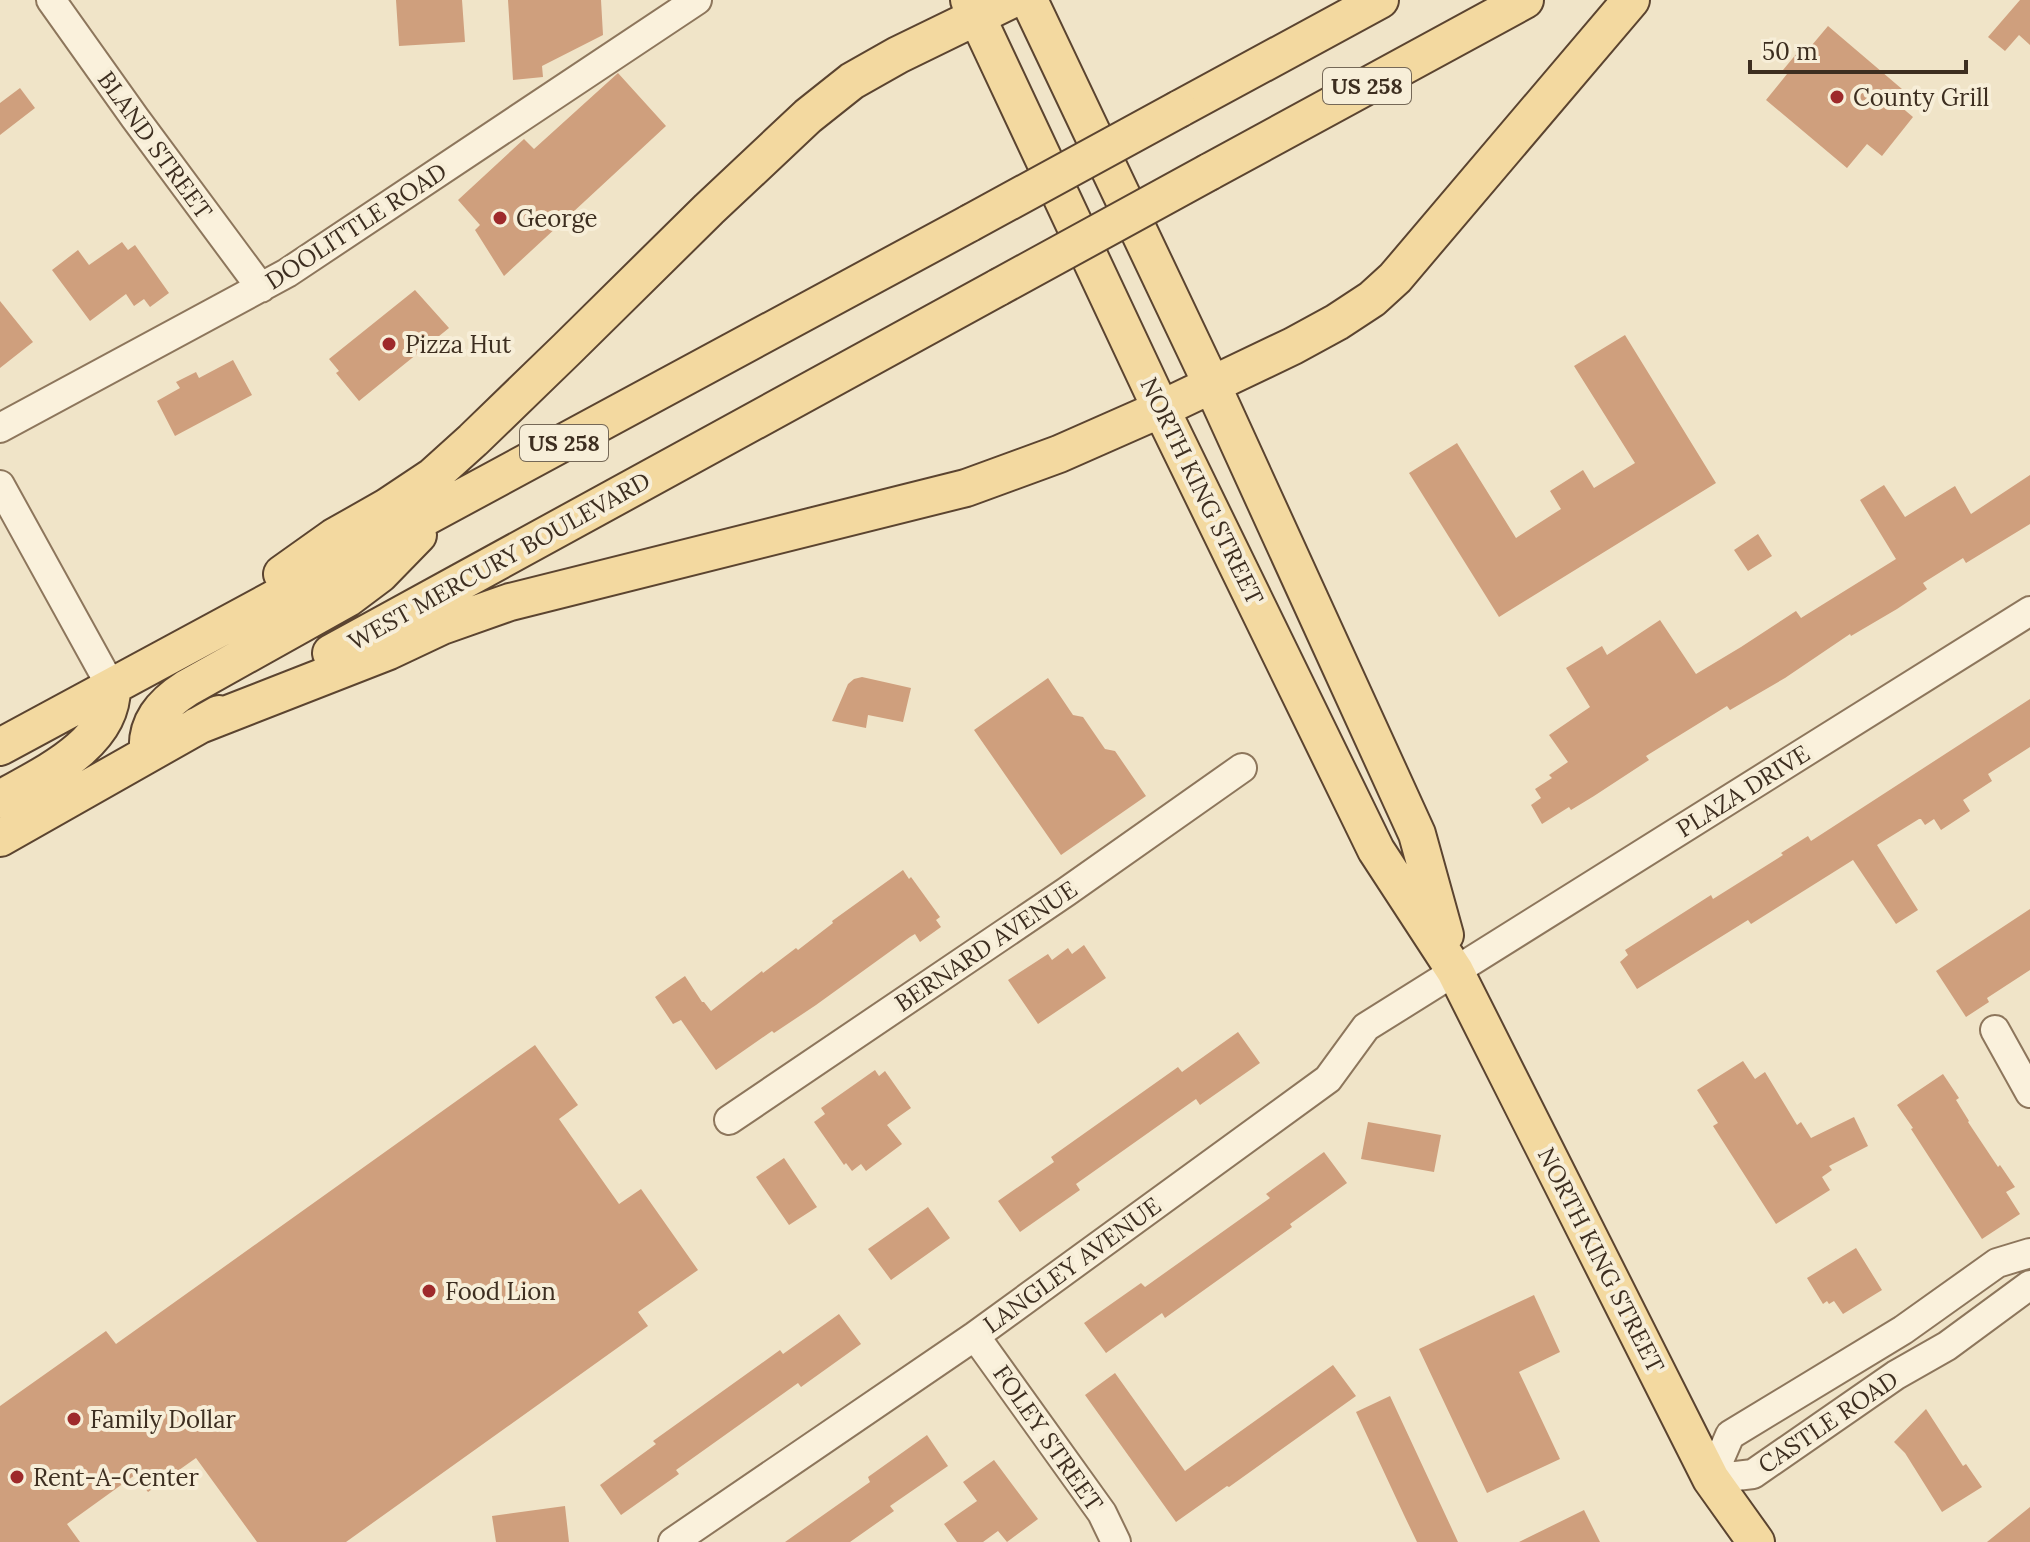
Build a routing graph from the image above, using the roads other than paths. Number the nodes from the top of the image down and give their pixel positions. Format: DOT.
graph roads {
  1 [pos="51,0"];
  2 [pos="697,0"];
  3 [pos="1011,0"];
  4 [pos="1029,0"];
  5 [pos="1380,0"];
  6 [pos="1525,0"];
  7 [pos="1631,0"];
  8 [pos="973,8"];
  9 [pos="261,288"];
  10 [pos="1212,385"];
  11 [pos="1161,409"];
  12 [pos="0,428"];
  13 [pos="0,485"];
  14 [pos="444,508"];
  15 [pos="2030,611"];
  16 [pos="158,664"];
  17 [pos="112,688"];
  18 [pos="197,726"];
  19 [pos="0,747"];
  20 [pos="148,754"];
  21 [pos="1242,768"];
  22 [pos="0,799"];
  23 [pos="0,838"];
  24 [pos="1455,971"];
  25 [pos="1995,1030"];
  26 [pos="2030,1093"];
  27 [pos="729,1120"];
  28 [pos="2030,1253"];
  29 [pos="2030,1285"];
  30 [pos="975,1336"];
  31 [pos="1711,1479"];
  32 [pos="673,1542"];
  33 [pos="1116,1542"];
  34 [pos="1756,1542"];
  1 -- 9 [label="street, BLAND STREET"];
  2 -- 9 [label="street, DOOLITTLE ROAD"];
  3 -- 8 [label="main road"];
  4 -- 10 [label="main road, NORTH KING STREET"];
  5 -- 14 [label="main road, US 258, bridge"];
  6 -- 18 [label="main road, WEST MERCURY BOULEVARD / US 258, bridge"];
  7 -- 10 [label="main road"];
  8 -- 11 [label="main road, NORTH KING STREET"];
  8 -- 16 [label="main road"];
  9 -- 12 [label="street, DOOLITTLE ROAD"];
  10 -- 11 [label="main road"];
  10 -- 24 [label="main road, NORTH KING STREET"];
  11 -- 18 [label="main road"];
  11 -- 24 [label="main road, NORTH KING STREET"];
  13 -- 17 [label="street"];
  14 -- 16 [label="main road, US 258"];
  14 -- 20 [label="main road"];
  15 -- 24 [label="street, PLAZA DRIVE"];
  16 -- 17 [label="main road, US 258"];
  17 -- 19 [label="main road, US 258"];
  17 -- 22 [label="main road"];
  18 -- 20 [label="main road, WEST MERCURY BOULEVARD / US 258"];
  20 -- 23 [label="main road, WEST MERCURY BOULEVARD / US 258"];
  21 -- 27 [label="street, BERNARD AVENUE"];
  24 -- 30 [label="street, LANGLEY AVENUE"];
  24 -- 31 [label="main road, NORTH KING STREET"];
  25 -- 26 [label="street"];
  28 -- 31 [label="street, CASTLE ROAD"];
  29 -- 31 [label="street, CASTLE ROAD"];
  30 -- 32 [label="street, LANGLEY AVENUE"];
  30 -- 33 [label="street, FOLEY STREET"];
  31 -- 34 [label="main road, NORTH KING STREET"];
}
